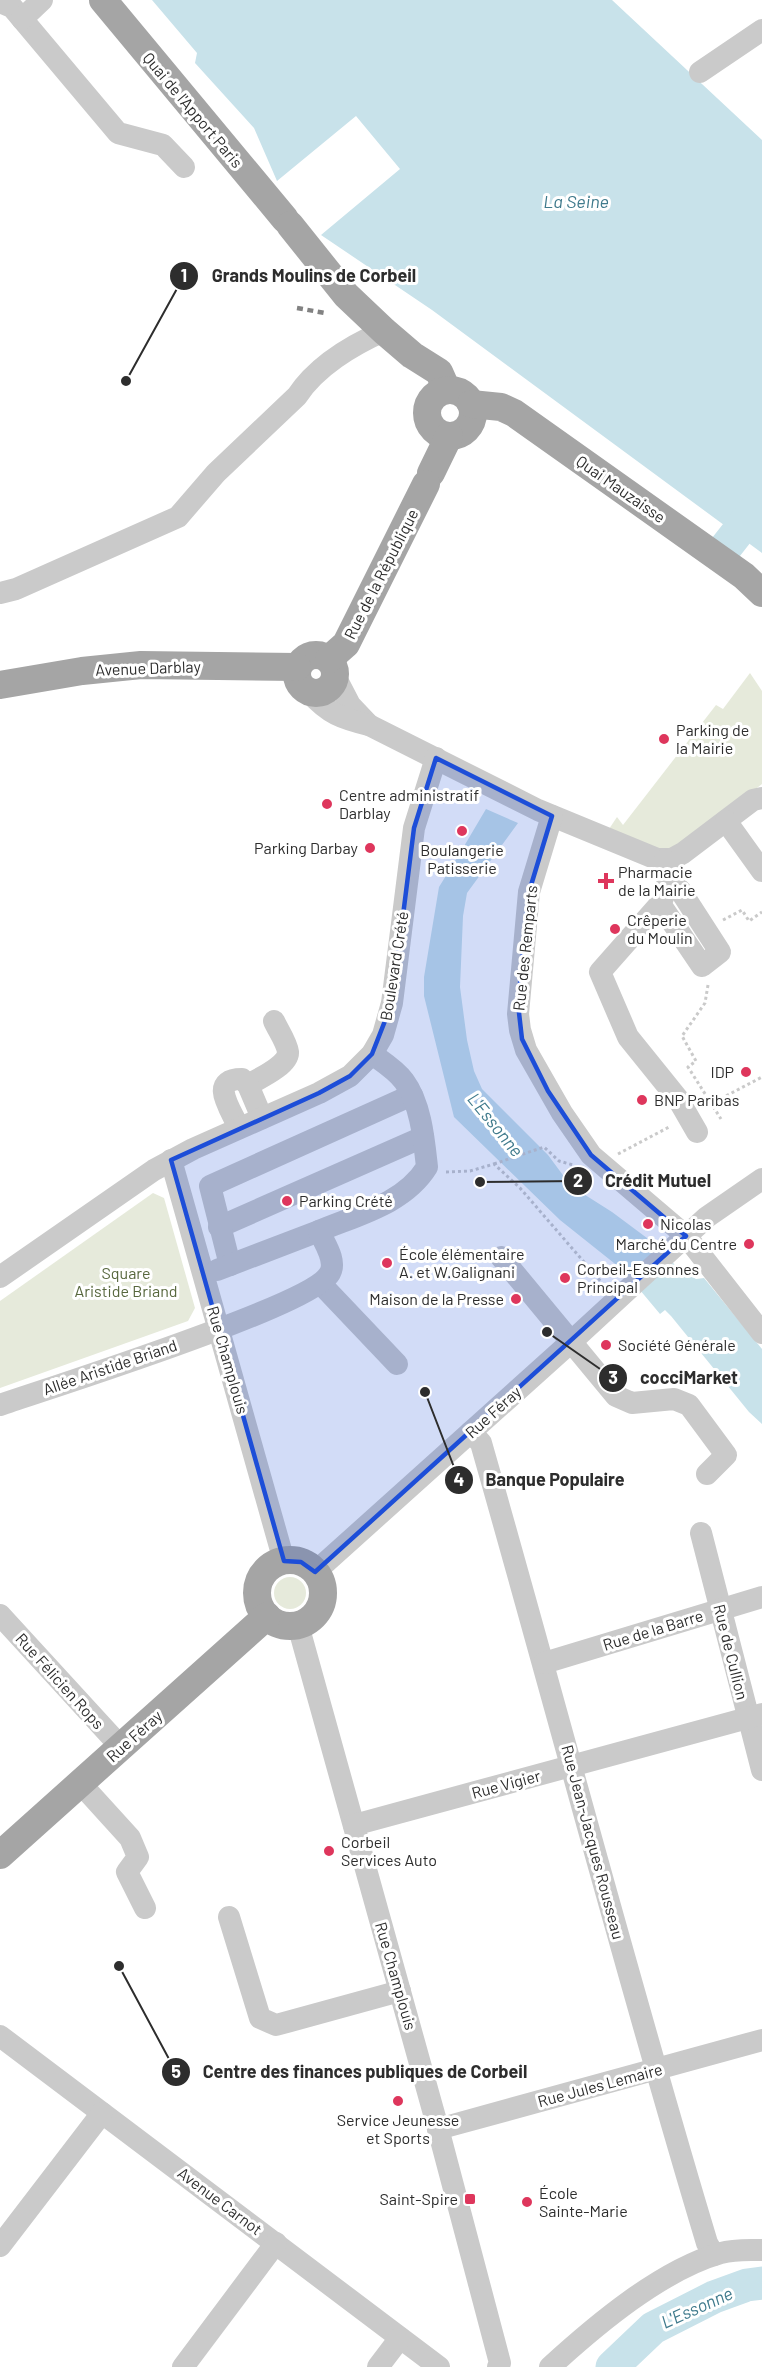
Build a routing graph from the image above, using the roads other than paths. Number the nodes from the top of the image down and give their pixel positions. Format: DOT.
graph roads {
  1 [pos="42,0"];
  2 [pos="103,0"];
  3 [pos="0,2"];
  4 [pos="22,19"];
  5 [pos="762,30"];
  6 [pos="700,72"];
  7 [pos="184,167"];
  8 [pos="384,331"];
  9 [pos="450,398"];
  10 [pos="448,436"];
  11 [pos="0,592"];
  12 [pos="762,593"];
  13 [pos="332,668"];
  14 [pos="303,680"];
  15 [pos="0,686"];
  16 [pos="369,725"];
  17 [pos="436,758"];
  18 [pos="762,798"];
  19 [pos="552,816"];
  20 [pos="726,821"];
  21 [pos="665,860"];
  22 [pos="762,871"];
  23 [pos="663,895"];
  24 [pos="274,1021"];
  25 [pos="372,1054"];
  26 [pos="248,1085"];
  27 [pos="412,1095"];
  28 [pos="262,1118"];
  29 [pos="239,1128"];
  30 [pos="697,1132"];
  31 [pos="423,1137"];
  32 [pos="171,1160"];
  33 [pos="762,1179"];
  34 [pos="219,1227"];
  35 [pos="319,1230"];
  36 [pos="686,1236"];
  37 [pos="501,1257"];
  38 [pos="230,1265"];
  39 [pos="204,1275"];
  40 [pos="0,1277"];
  41 [pos="321,1284"];
  42 [pos="219,1330"];
  43 [pos="762,1333"];
  44 [pos="571,1342"];
  45 [pos="397,1364"];
  46 [pos="0,1405"];
  47 [pos="471,1432"];
  48 [pos="708,1474"];
  49 [pos="701,1533"];
  50 [pos="284,1561"];
  51 [pos="315,1572"];
  52 [pos="762,1597"];
  53 [pos="721,1610"];
  54 [pos="0,1615"];
  55 [pos="267,1616"];
  56 [pos="298,1625"];
  57 [pos="544,1663"];
  58 [pos="755,1716"];
  59 [pos="121,1747"];
  60 [pos="572,1766"];
  61 [pos="762,1770"];
  62 [pos="81,1784"];
  63 [pos="354,1825"];
  64 [pos="0,1855"];
  65 [pos="145,1908"];
  66 [pos="229,1917"];
  67 [pos="400,1991"];
  68 [pos="0,2036"];
  69 [pos="762,2040"];
  70 [pos="655,2070"];
  71 [pos="102,2113"];
  72 [pos="438,2129"];
  73 [pos="276,2243"];
  74 [pos="0,2246"];
  75 [pos="762,2250"];
  76 [pos="714,2255"];
  77 [pos="400,2338"];
  78 [pos="500,2366"];
  79 [pos="183,2367"];
  80 [pos="378,2367"];
  81 [pos="439,2367"];
  82 [pos="550,2367"];
  1 -- 4 [label="street"];
  2 -- 8 [label="main road, Quai de l'Apport Paris"];
  3 -- 4 [label="street"];
  4 -- 7 [label="street"];
  5 -- 6 [label="street"];
  8 -- 9 [label="main road, Quai de l'Apport Paris"];
  8 -- 11 [label="street"];
  9 -- 10 [label="main road"];
  9 -- 10 [label="main road"];
  9 -- 12 [label="main road, Quai Mauzaisse"];
  10 -- 13 [label="main road, Rue de la République"];
  13 -- 14 [label="main road, Avenue Darblay"];
  13 -- 16 [label="street"];
  14 -- 15 [label="main road, Avenue Darblay"];
  14 -- 16 [label="street"];
  16 -- 17 [label="street"];
  17 -- 19 [label="street"];
  17 -- 25 [label="street, Boulevard Crété"];
  18 -- 20 [label="street"];
  19 -- 21 [label="street"];
  19 -- 36 [label="street, Rue des Remparts"];
  20 -- 21 [label="street"];
  20 -- 22 [label="street"];
  21 -- 23 [label="street"];
  23 -- 23 [label="street"];
  23 -- 30 [label="street"];
  24 -- 26 [label="street"];
  25 -- 27 [label="street"];
  25 -- 28 [label="street, Boulevard Crété"];
  26 -- 28 [label="street"];
  26 -- 29 [label="street"];
  27 -- 31 [label="street"];
  27 -- 34 [label="street"];
  28 -- 29 [label="street, Boulevard Crété"];
  29 -- 32 [label="street, Boulevard Crété"];
  31 -- 34 [label="street"];
  31 -- 35 [label="street"];
  32 -- 39 [label="street, Rue Champlouis"];
  32 -- 40 [label="street"];
  33 -- 36 [label="street, Rue Féray"];
  34 -- 38 [label="street"];
  35 -- 38 [label="street"];
  35 -- 41 [label="street"];
  36 -- 43 [label="street, Rue des Remparts"];
  36 -- 44 [label="street, Rue Féray"];
  37 -- 44 [label="street"];
  38 -- 39 [label="street"];
  39 -- 42 [label="street, Rue Champlouis"];
  41 -- 42 [label="street, Allée Aristide Briand"];
  41 -- 45 [label="street"];
  42 -- 46 [label="street, Allée Aristide Briand"];
  42 -- 50 [label="street, Rue Champlouis"];
  44 -- 47 [label="street, Rue Féray"];
  44 -- 48 [label="street"];
  47 -- 51 [label="street, Rue Féray"];
  47 -- 57 [label="street, Rue Jean-Jacques Rousseau"];
  49 -- 53 [label="street, Rue de Cullion"];
  50 -- 51 [label="main road"];
  50 -- 55 [label="main road"];
  51 -- 56 [label="main road"];
  52 -- 53 [label="street, Rue de la Barre"];
  53 -- 57 [label="street, Rue de la Barre"];
  53 -- 58 [label="street, Rue de Cullion"];
  54 -- 59 [label="street, Rue Félicien Rops"];
  55 -- 56 [label="main road"];
  55 -- 59 [label="main road, Rue Féray"];
  56 -- 63 [label="street, Rue Champlouis"];
  57 -- 60 [label="street, Rue Jean-Jacques Rousseau"];
  58 -- 60 [label="street, Rue Vigier"];
  58 -- 61 [label="street, Rue de Cullion"];
  59 -- 62 [label="main road, Rue Féray"];
  60 -- 63 [label="street, Rue Vigier"];
  60 -- 70 [label="street, Rue Jean-Jacques Rousseau"];
  62 -- 64 [label="main road, Rue Féray"];
  62 -- 65 [label="street"];
  63 -- 67 [label="street, Rue Champlouis"];
  66 -- 67 [label="street"];
  67 -- 72 [label="street, Rue Champlouis"];
  68 -- 71 [label="street, Avenue Carnot"];
  69 -- 70 [label="street, Rue Jules Lemaire"];
  70 -- 72 [label="street, Rue Jules Lemaire"];
  70 -- 76 [label="street, Rue Jean-Jacques Rousseau"];
  71 -- 73 [label="street, Avenue Carnot"];
  71 -- 74 [label="street"];
  72 -- 78 [label="street, Rue Champlouis"];
  73 -- 77 [label="street, Avenue Carnot"];
  73 -- 79 [label="street"];
  75 -- 76 [label="street"];
  76 -- 82 [label="street"];
  77 -- 80 [label="street"];
  77 -- 81 [label="street, Avenue Carnot"];
}
